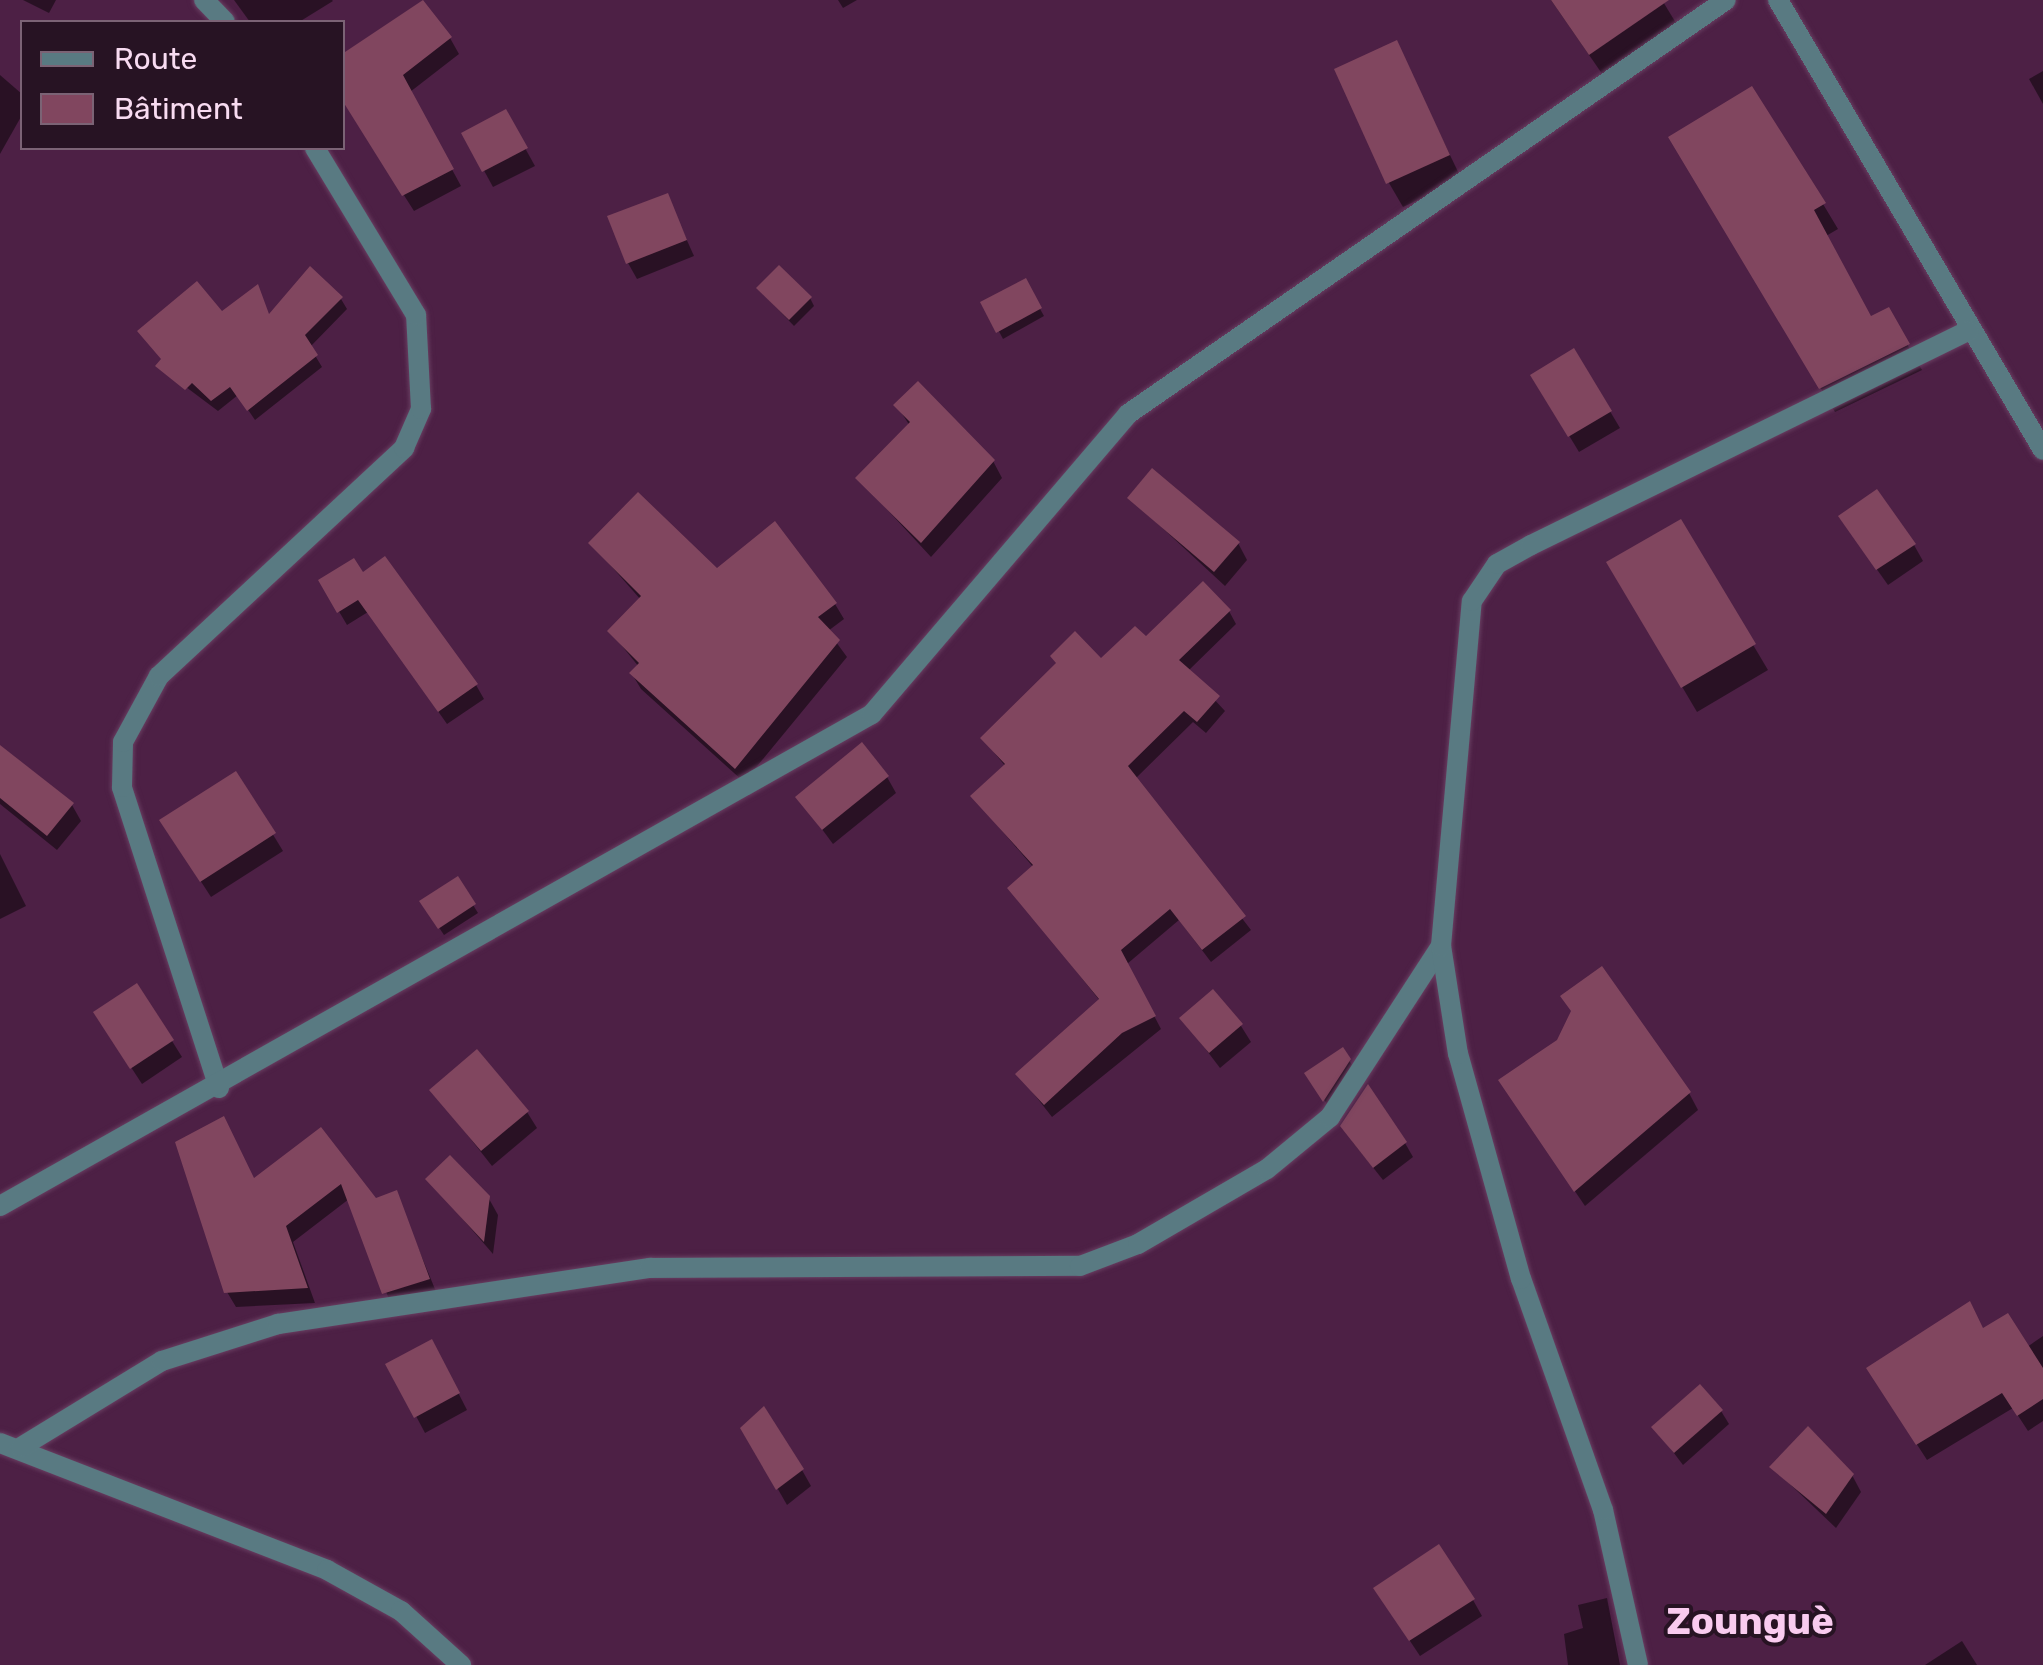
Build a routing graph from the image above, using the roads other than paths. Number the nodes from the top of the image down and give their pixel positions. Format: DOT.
graph roads {
  1 [pos="204,0"];
  2 [pos="1726,0"];
  3 [pos="1778,0"];
  4 [pos="223,20"];
  5 [pos="315,150"];
  6 [pos="1968,331"];
  7 [pos="2043,450"];
  8 [pos="1441,946"];
  9 [pos="219,1088"];
  10 [pos="0,1206"];
  11 [pos="11,1445"];
  12 [pos="461,1665"];
  13 [pos="1638,1665"];
  1 -- 4 [label="street"];
  2 -- 9 [label="street"];
  3 -- 6 [label="street"];
  5 -- 9 [label="street"];
  6 -- 7 [label="street"];
  6 -- 8 [label="street"];
  8 -- 11 [label="street"];
  8 -- 13 [label="street"];
  9 -- 10 [label="street"];
  11 -- 12 [label="street"];
}
